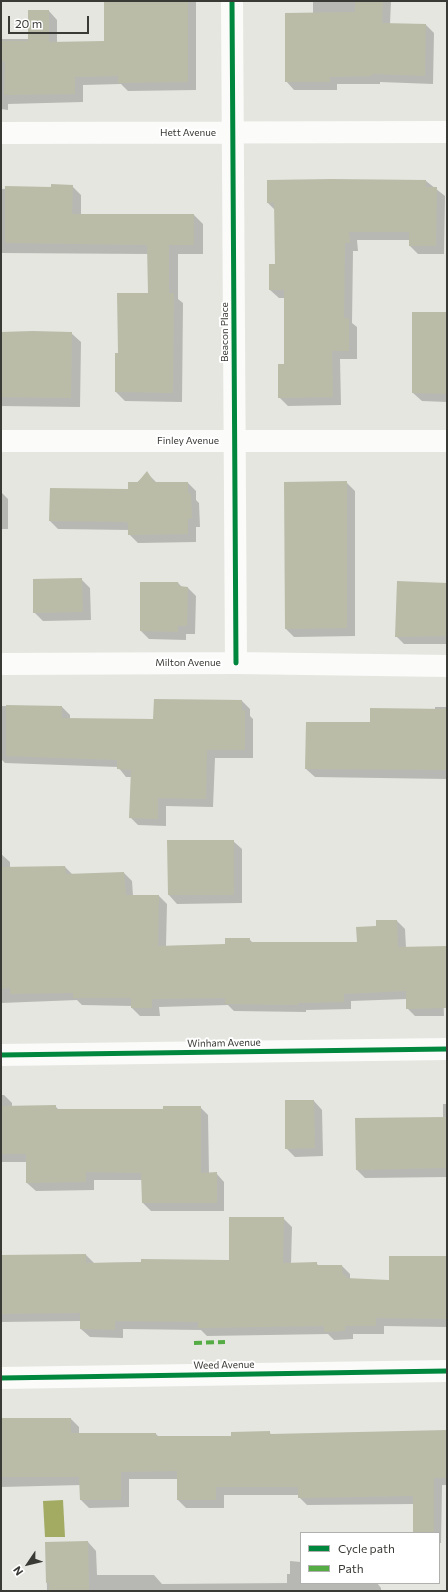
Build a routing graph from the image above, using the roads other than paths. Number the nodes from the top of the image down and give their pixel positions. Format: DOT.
graph roads {
  1 [pos="232,1"];
  2 [pos="447,132"];
  3 [pos="1,133"];
  4 [pos="233,133"];
  5 [pos="1,441"];
  6 [pos="235,441"];
  7 [pos="447,441"];
  8 [pos="236,663"];
  9 [pos="1,664"];
  10 [pos="447,666"];
  11 [pos="447,1050"];
  12 [pos="1,1055"];
  13 [pos="447,1371"];
  14 [pos="1,1378"];
  1 -- 4 [label="street, Beacon Place"];
  2 -- 4 [label="street, Hett Avenue"];
  3 -- 4 [label="street, Hett Avenue"];
  4 -- 6 [label="street, Beacon Place"];
  5 -- 6 [label="street, Finley Avenue"];
  6 -- 7 [label="street, Finley Avenue"];
  6 -- 8 [label="street, Beacon Place"];
  8 -- 9 [label="street, Milton Avenue"];
  8 -- 10 [label="street, Milton Avenue"];
  11 -- 12 [label="street, Winham Avenue"];
  13 -- 14 [label="street, Weed Avenue"];
}
